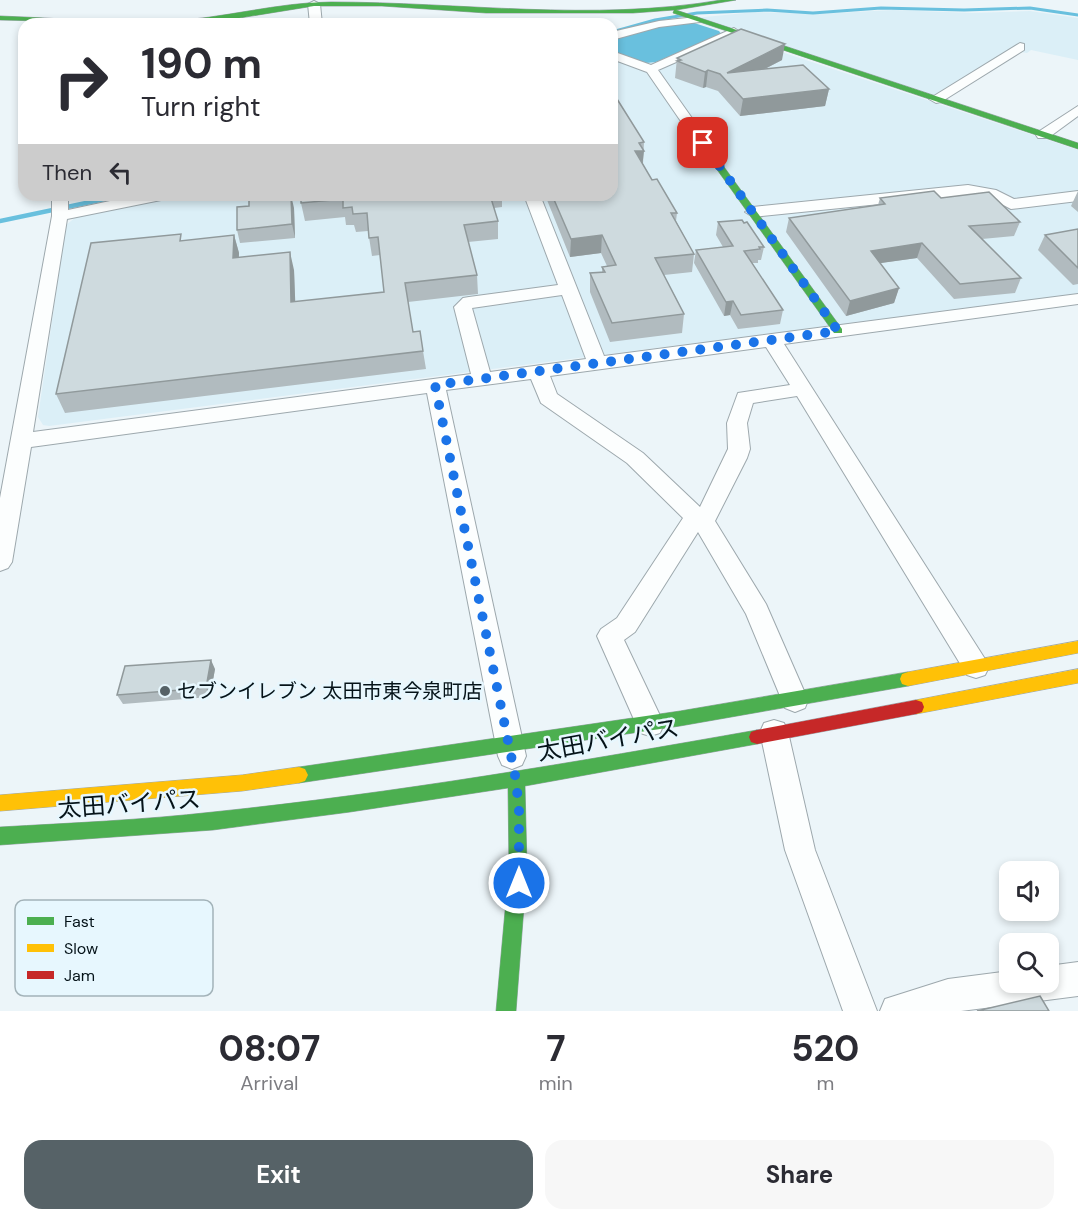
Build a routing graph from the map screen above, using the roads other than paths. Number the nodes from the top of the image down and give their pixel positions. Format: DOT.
graph roads {
  1 [pos="733,0"];
  2 [pos="321,2"];
  3 [pos="683,15"];
  4 [pos="0,18"];
  5 [pos="215,18"];
  6 [pos="317,18"];
  7 [pos="18,19"];
  8 [pos="734,32"];
  9 [pos="618,34"];
  10 [pos="1020,47"];
  11 [pos="618,57"];
  12 [pos="651,69"];
  13 [pos="936,99"];
  14 [pos="1078,110"];
  15 [pos="1043,135"];
  16 [pos="1078,146"];
  17 [pos="716,162"];
  18 [pos="1078,196"];
  19 [pos="105,201"];
  20 [pos="534,201"];
  21 [pos="60,206"];
  22 [pos="753,212"];
  23 [pos="570,289"];
  24 [pos="1074,304"];
  25 [pos="838,331"];
  26 [pos="771,339"];
  27 [pos="597,363"];
  28 [pos="538,370"];
  29 [pos="482,378"];
  30 [pos="435,385"];
  31 [pos="803,389"];
  32 [pos="21,441"];
  33 [pos="699,520"];
  34 [pos="0,562"];
  35 [pos="1078,647"];
  36 [pos="976,666"];
  37 [pos="1078,676"];
  38 [pos="795,700"];
  39 [pos="650,724"];
  40 [pos="774,732"];
  41 [pos="510,745"];
  42 [pos="516,780"];
  43 [pos="0,803"];
  44 [pos="0,836"];
  45 [pos="1078,979"];
  46 [pos="506,1011"];
  47 [pos="860,1011"];
  48 [pos="897,1011"];
  1 -- 3 [label="main road"];
  2 -- 3 [label="main road"];
  2 -- 5 [label="main road"];
  2 -- 6 [label="street"];
  3 -- 8 [label="main road"];
  3 -- 9 [label="street"];
  4 -- 7 [label="main road"];
  8 -- 12 [label="street"];
  8 -- 13 [label="main road"];
  10 -- 13 [label="street"];
  11 -- 12 [label="street"];
  12 -- 17 [label="street"];
  13 -- 15 [label="main road"];
  14 -- 15 [label="street"];
  15 -- 16 [label="main road"];
  17 -- 22 [label="main road"];
  18 -- 22 [label="street"];
  19 -- 21 [label="street"];
  20 -- 23 [label="street"];
  21 -- 32 [label="street"];
  22 -- 25 [label="main road"];
  23 -- 27 [label="street"];
  23 -- 29 [label="street"];
  24 -- 25 [label="street"];
  25 -- 26 [label="street"];
  26 -- 27 [label="street"];
  26 -- 31 [label="street"];
  27 -- 28 [label="street"];
  28 -- 29 [label="street"];
  28 -- 33 [label="street"];
  29 -- 30 [label="street"];
  30 -- 32 [label="street"];
  30 -- 41 [label="street"];
  31 -- 33 [label="street"];
  31 -- 36 [label="street"];
  32 -- 34 [label="street"];
  33 -- 38 [label="street"];
  33 -- 39 [label="street"];
  35 -- 36 [label="main road, 太田バイパス"];
  36 -- 38 [label="main road, 太田バイパス"];
  37 -- 40 [label="main road, 太田バイパス"];
  38 -- 39 [label="main road, 太田バイパス"];
  39 -- 41 [label="main road, 太田バイパス"];
  40 -- 42 [label="main road, 太田バイパス"];
  40 -- 47 [label="street"];
  41 -- 42 [label="street"];
  41 -- 43 [label="main road, 太田バイパス"];
  42 -- 44 [label="main road, 太田バイパス"];
  42 -- 46 [label="main road"];
  45 -- 48 [label="street"];
}
